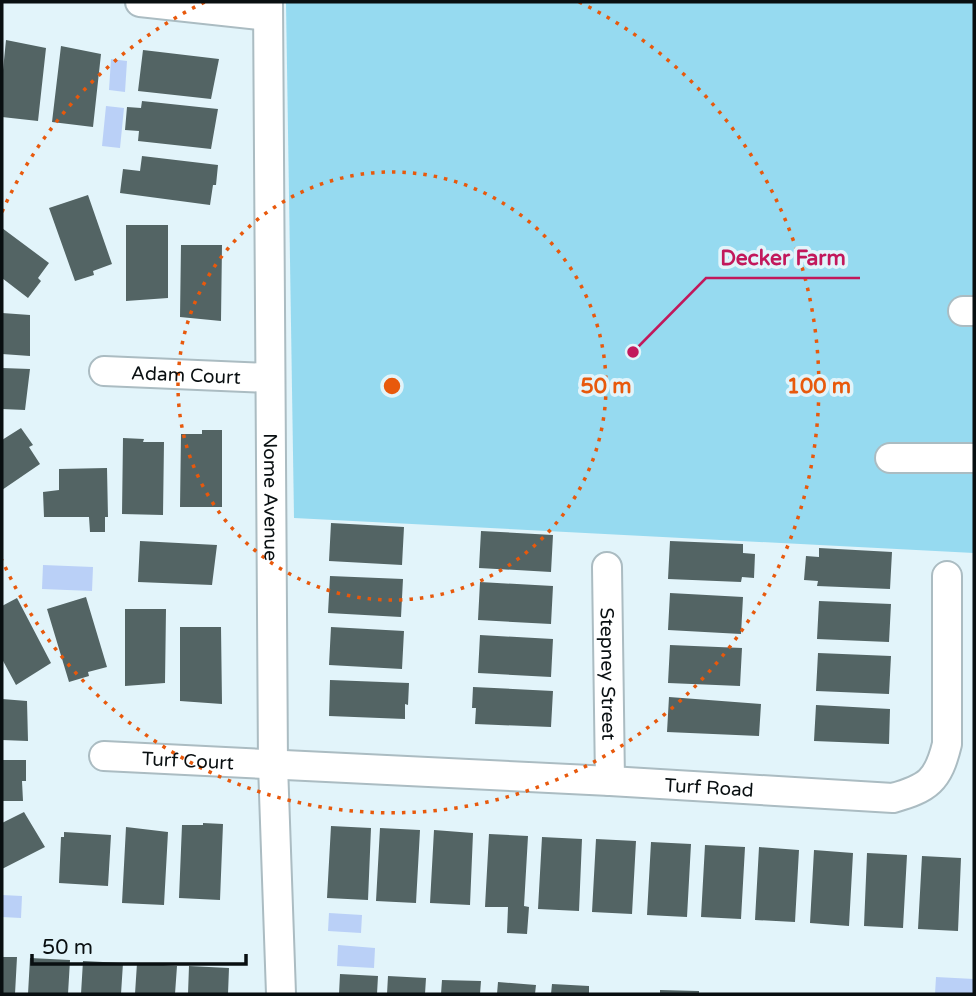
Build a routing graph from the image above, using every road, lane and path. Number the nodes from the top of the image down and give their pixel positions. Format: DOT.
graph roads {
  1 [pos="140,2"];
  2 [pos="268,9"];
  3 [pos="104,371"];
  4 [pos="270,378"];
  5 [pos="890,458"];
  6 [pos="974,458"];
  7 [pos="607,567"];
  8 [pos="947,576"];
  9 [pos="104,756"];
  10 [pos="273,765"];
  11 [pos="610,781"];
  12 [pos="281,994"];
  1 -- 2 [label="street"];
  2 -- 4 [label="street, Nome Avenue"];
  3 -- 4 [label="street, Adam Court"];
  4 -- 10 [label="street, Nome Avenue"];
  5 -- 6 [label="street"];
  7 -- 11 [label="street, Stepney Street"];
  8 -- 11 [label="street, Turf Road"];
  9 -- 10 [label="street, Turf Court"];
  10 -- 11 [label="street, Turf Road"];
  10 -- 12 [label="street, Nome Avenue"];
}
